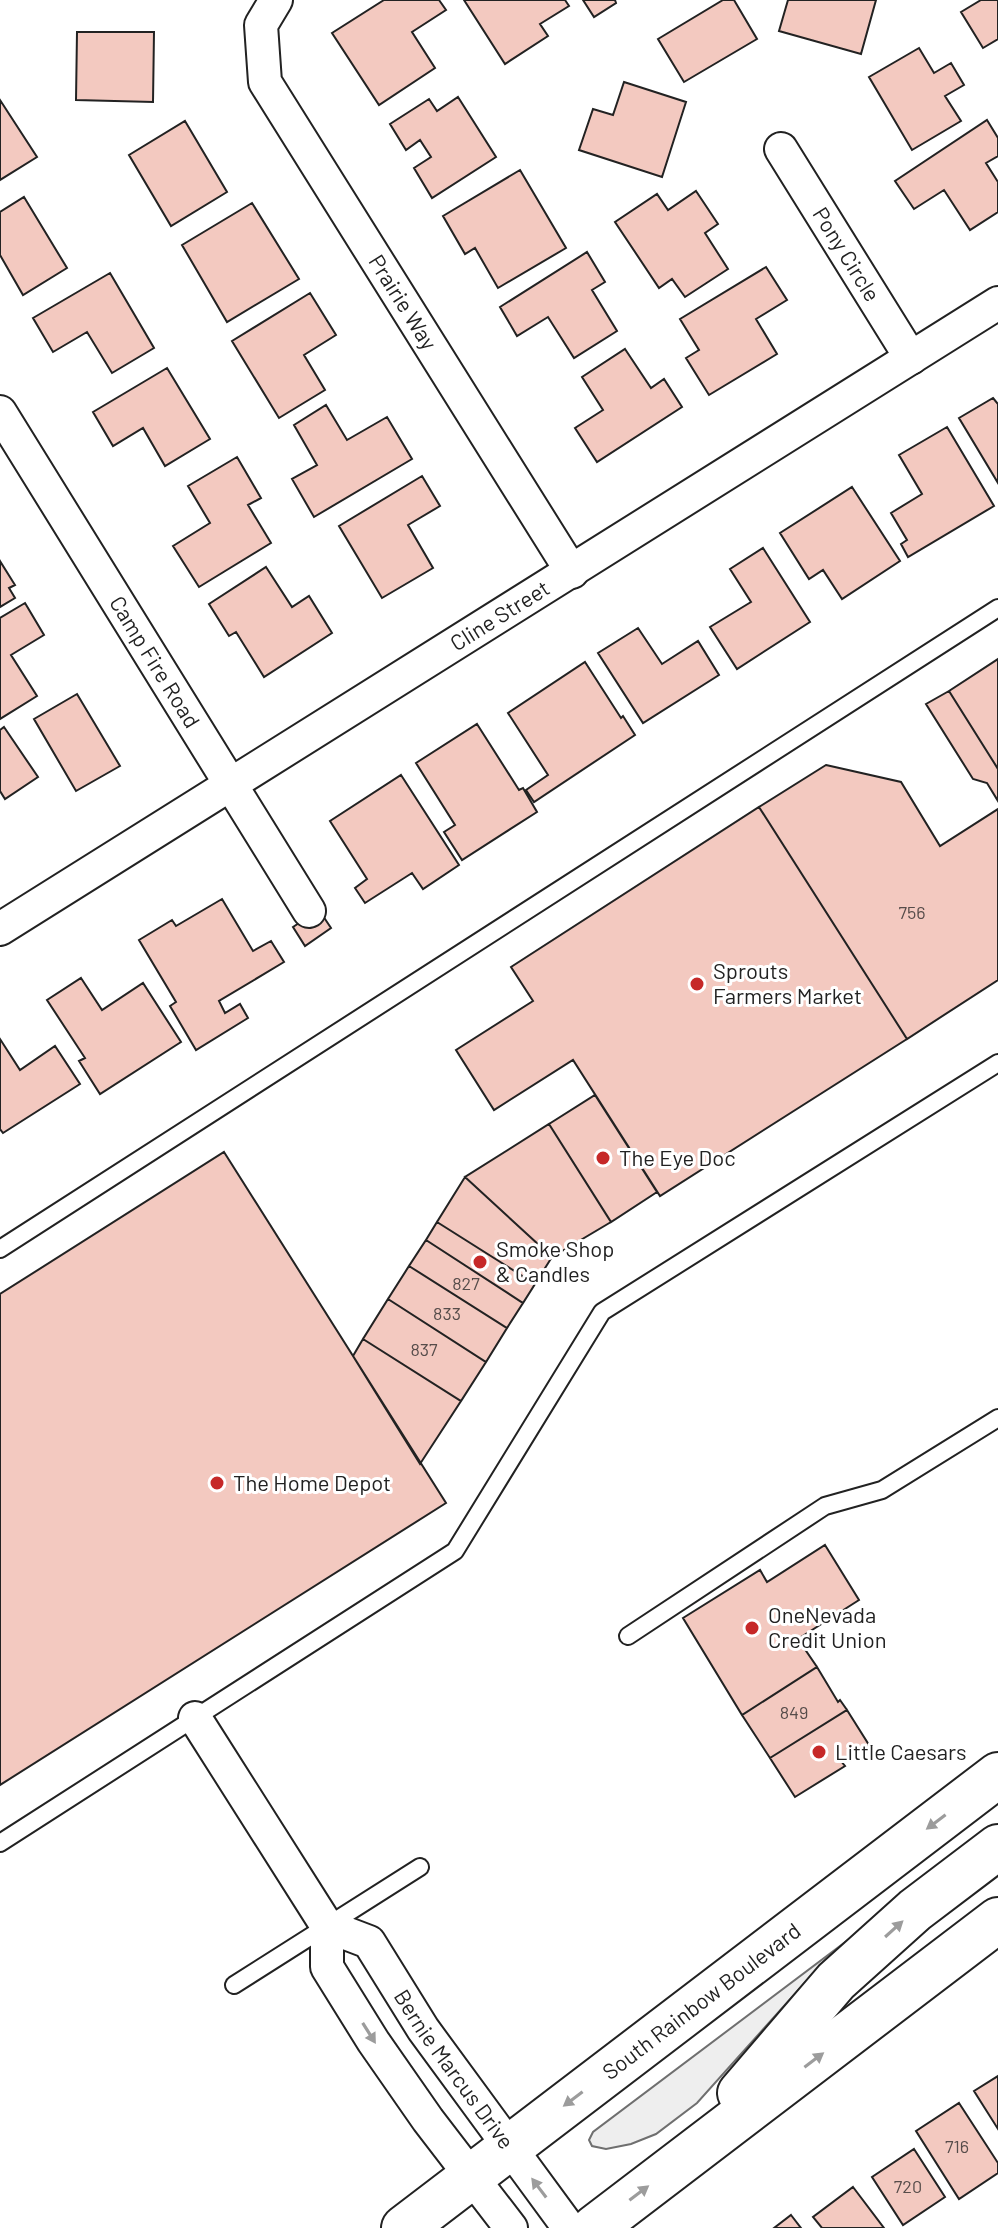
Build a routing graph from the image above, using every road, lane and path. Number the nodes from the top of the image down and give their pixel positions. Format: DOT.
graph roads {
  1 [pos="268,12"];
  2 [pos="781,149"];
  3 [pos="998,303"];
  4 [pos="911,358"];
  5 [pos="0,412"];
  6 [pos="572,572"];
  7 [pos="998,608"];
  8 [pos="231,785"];
  9 [pos="309,911"];
  10 [pos="0,929"];
  11 [pos="998,1063"];
  12 [pos="0,1249"];
  13 [pos="998,1418"];
  14 [pos="628,1636"];
  15 [pos="195,1718"];
  16 [pos="998,1775"];
  17 [pos="0,1843"];
  18 [pos="998,1847"];
  19 [pos="420,1867"];
  20 [pos="998,1920"];
  21 [pos="327,1926"];
  22 [pos="234,1985"];
  23 [pos="508,2147"];
  24 [pos="685,2158"];
  25 [pos="470,2177"];
  26 [pos="404,2228"];
  27 [pos="511,2228"];
  28 [pos="569,2228"];
  29 [pos="594,2228"];
  1 -- 6 [label="street, Prairie Way"];
  2 -- 4 [label="street, Pony Circle"];
  3 -- 4 [label="street, Cline Street"];
  4 -- 6 [label="street, Cline Street"];
  5 -- 8 [label="street, Camp Fire Road"];
  6 -- 8 [label="street, Cline Street"];
  7 -- 12 [label="lane"];
  8 -- 9 [label="street, Camp Fire Road"];
  8 -- 10 [label="street, Cline Street"];
  11 -- 15 [label="lane"];
  13 -- 14 [label="lane"];
  15 -- 17 [label="lane"];
  15 -- 21 [label="street"];
  16 -- 23 [label="main road, South Rainbow Boulevard, one-way"];
  24 -- 18 [label="main road, one-way"];
  19 -- 21 [label="lane"];
  24 -- 20 [label="main road, one-way"];
  21 -- 22 [label="lane"];
  21 -- 23 [label="street, Bernie Marcus Drive"];
  21 -- 25 [label="street, one-way"];
  23 -- 25 [label="main road, South Rainbow Boulevard"];
  28 -- 23 [label="street, Bernie Marcus Drive, one-way"];
  29 -- 24 [label="main road, one-way"];
  25 -- 26 [label="main road, South Rainbow Boulevard"];
  25 -- 27 [label="street"];
}
